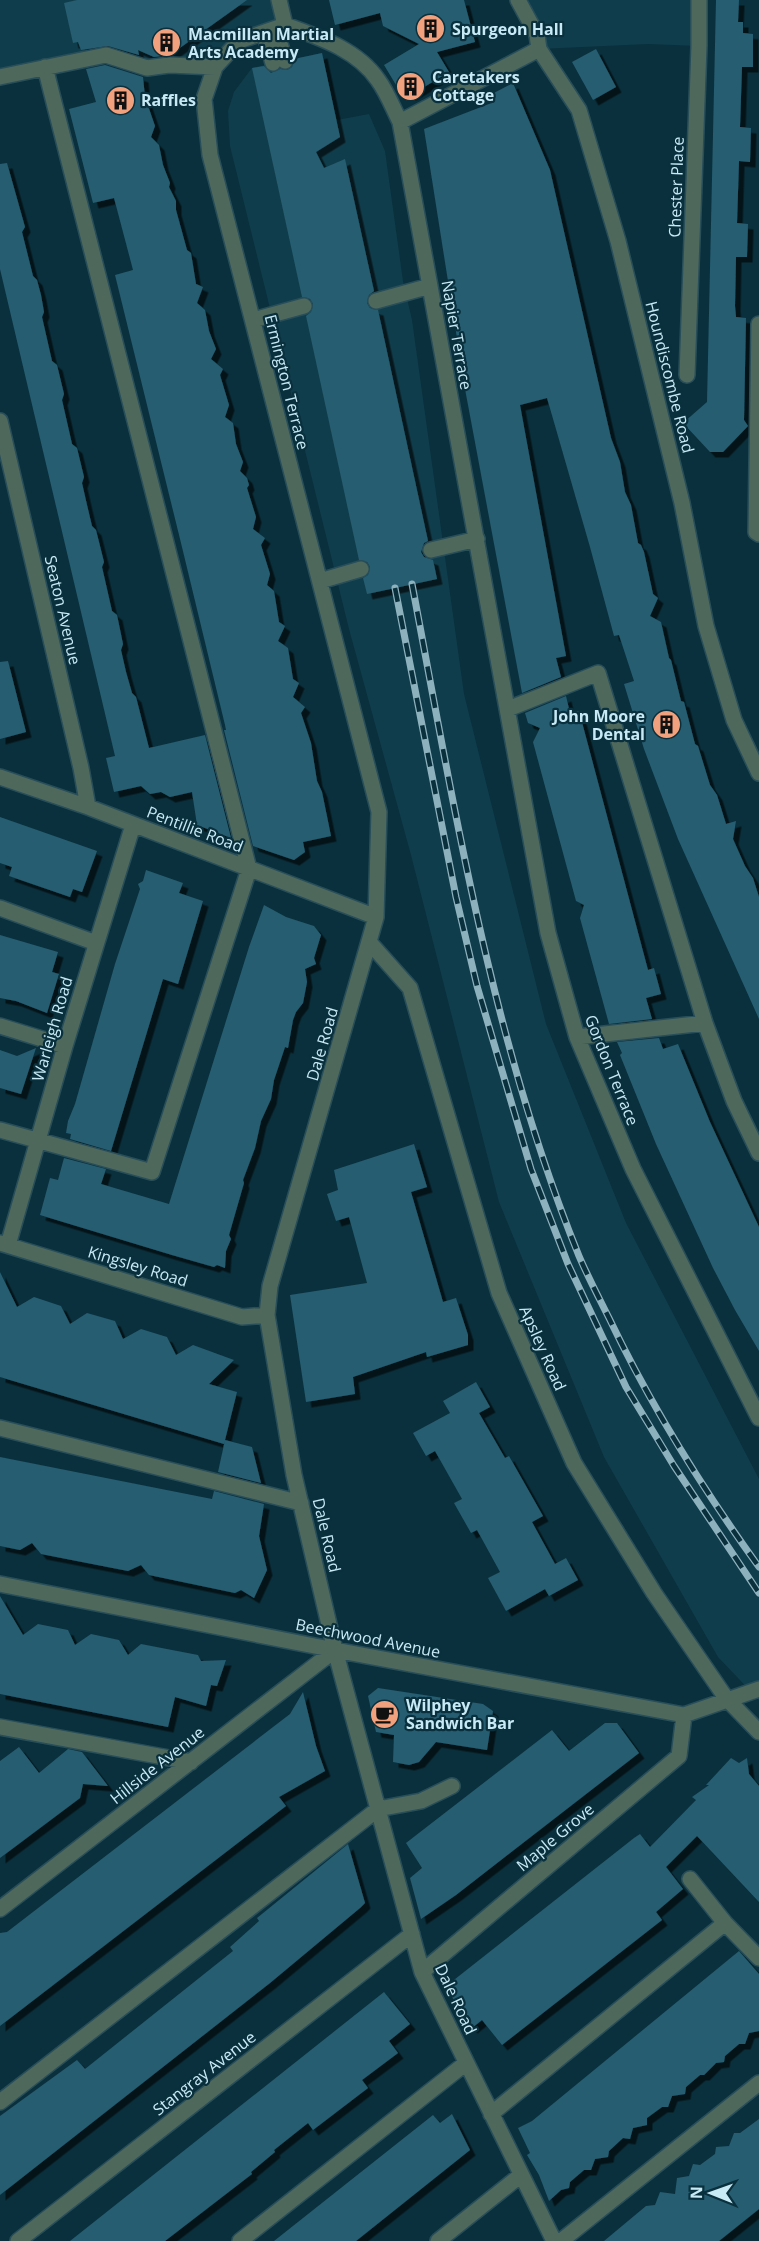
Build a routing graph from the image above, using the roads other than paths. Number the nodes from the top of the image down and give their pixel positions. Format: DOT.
graph roads {
  1 [pos="279,0"];
  2 [pos="518,0"];
  3 [pos="699,0"];
  4 [pos="275,29"];
  5 [pos="539,49"];
  6 [pos="279,62"];
  7 [pos="45,67"];
  8 [pos="215,67"];
  9 [pos="0,77"];
  10 [pos="400,122"];
  11 [pos="430,286"];
  12 [pos="376,301"];
  13 [pos="304,306"];
  14 [pos="253,320"];
  15 [pos="759,324"];
  16 [pos="687,375"];
  17 [pos="758,413"];
  18 [pos="0,421"];
  19 [pos="758,533"];
  20 [pos="477,539"];
  21 [pos="430,550"];
  22 [pos="361,569"];
  23 [pos="320,581"];
  24 [pos="508,709"];
  25 [pos="759,773"];
  26 [pos="0,777"];
  27 [pos="88,807"];
  28 [pos="379,812"];
  29 [pos="133,825"];
  30 [pos="249,869"];
  31 [pos="0,908"];
  32 [pos="376,917"];
  33 [pos="96,943"];
  34 [pos="370,943"];
  35 [pos="705,1023"];
  36 [pos="0,1026"];
  37 [pos="577,1037"];
  38 [pos="65,1046"];
  39 [pos="0,1130"];
  40 [pos="38,1141"];
  41 [pos="759,1153"];
  42 [pos="4,1244"];
  43 [pos="267,1315"];
  44 [pos="759,1418"];
  45 [pos="0,1428"];
  46 [pos="301,1503"];
  47 [pos="0,1584"];
  48 [pos="335,1650"];
  49 [pos="755,1690"];
  50 [pos="726,1698"];
  51 [pos="684,1715"];
  52 [pos="0,1727"];
  53 [pos="759,1732"];
  54 [pos="191,1762"];
  55 [pos="453,1786"];
  56 [pos="378,1809"];
  57 [pos="690,1879"];
  58 [pos="0,1909"];
  59 [pos="725,1923"];
  60 [pos="412,1934"];
  61 [pos="759,1958"];
  62 [pos="422,1972"];
  63 [pos="466,2063"];
  64 [pos="759,2084"];
  65 [pos="0,2102"];
  66 [pos="491,2114"];
  67 [pos="521,2175"];
  68 [pos="18,2241"];
  69 [pos="240,2241"];
  70 [pos="438,2241"];
  71 [pos="554,2241"];
  72 [pos="561,2241"];
  1 -- 4 [label="street"];
  2 -- 5 [label="street, Houndiscombe Road"];
  3 -- 16 [label="street, Chester Place"];
  4 -- 6 [label="street"];
  4 -- 8 [label="street, Ermington Terrace"];
  4 -- 10 [label="street, Napier Terrace"];
  5 -- 10 [label="street"];
  5 -- 25 [label="street, Houndiscombe Road"];
  7 -- 8 [label="street"];
  7 -- 9 [label="street"];
  7 -- 30 [label="street"];
  8 -- 14 [label="street, Ermington Terrace"];
  10 -- 11 [label="street, Napier Terrace"];
  11 -- 12 [label="street"];
  11 -- 20 [label="street, Napier Terrace"];
  13 -- 14 [label="street"];
  14 -- 23 [label="street, Ermington Terrace"];
  15 -- 17 [label="street"];
  17 -- 19 [label="street"];
  18 -- 27 [label="street, Seaton Avenue"];
  20 -- 21 [label="street"];
  20 -- 24 [label="street, Napier Terrace"];
  22 -- 23 [label="street"];
  23 -- 28 [label="street, Ermington Terrace"];
  24 -- 35 [label="street"];
  24 -- 37 [label="street, Gordon Terrace"];
  26 -- 27 [label="street, Pentillie Road"];
  27 -- 29 [label="street, Pentillie Road"];
  28 -- 32 [label="street, Dale Road"];
  29 -- 30 [label="street, Pentillie Road"];
  29 -- 33 [label="street, Warleigh Road"];
  30 -- 32 [label="street, Pentillie Road"];
  30 -- 40 [label="street"];
  31 -- 33 [label="street"];
  32 -- 34 [label="street, Dale Road"];
  33 -- 38 [label="street, Warleigh Road"];
  34 -- 43 [label="street, Dale Road"];
  34 -- 50 [label="street, Apsley Road"];
  35 -- 37 [label="street"];
  35 -- 41 [label="street"];
  36 -- 38 [label="street"];
  37 -- 44 [label="street, Gordon Terrace"];
  38 -- 40 [label="street, Warleigh Road"];
  39 -- 40 [label="street"];
  40 -- 42 [label="street, Warleigh Road"];
  42 -- 43 [label="street, Kingsley Road"];
  43 -- 46 [label="street, Dale Road"];
  45 -- 46 [label="street"];
  46 -- 48 [label="street, Dale Road"];
  47 -- 48 [label="street, Beechwood Avenue"];
  48 -- 51 [label="street, Beechwood Avenue"];
  48 -- 54 [label="street, Hillside Avenue"];
  48 -- 56 [label="street, Dale Road"];
  49 -- 50 [label="street"];
  50 -- 51 [label="street"];
  50 -- 53 [label="street, Apsley Road"];
  51 -- 62 [label="street, Maple Grove"];
  52 -- 54 [label="street"];
  54 -- 58 [label="street, Hillside Avenue"];
  55 -- 56 [label="street"];
  56 -- 60 [label="street, Dale Road"];
  56 -- 65 [label="street"];
  57 -- 59 [label="street"];
  59 -- 61 [label="street"];
  59 -- 66 [label="street"];
  60 -- 62 [label="street, Dale Road"];
  60 -- 68 [label="street, Stangray Avenue"];
  62 -- 63 [label="street, Dale Road"];
  63 -- 66 [label="street, Dale Road"];
  63 -- 69 [label="street"];
  64 -- 72 [label="street"];
  66 -- 67 [label="street, Dale Road"];
  67 -- 70 [label="street"];
  67 -- 71 [label="street, Dale Road"];
}
